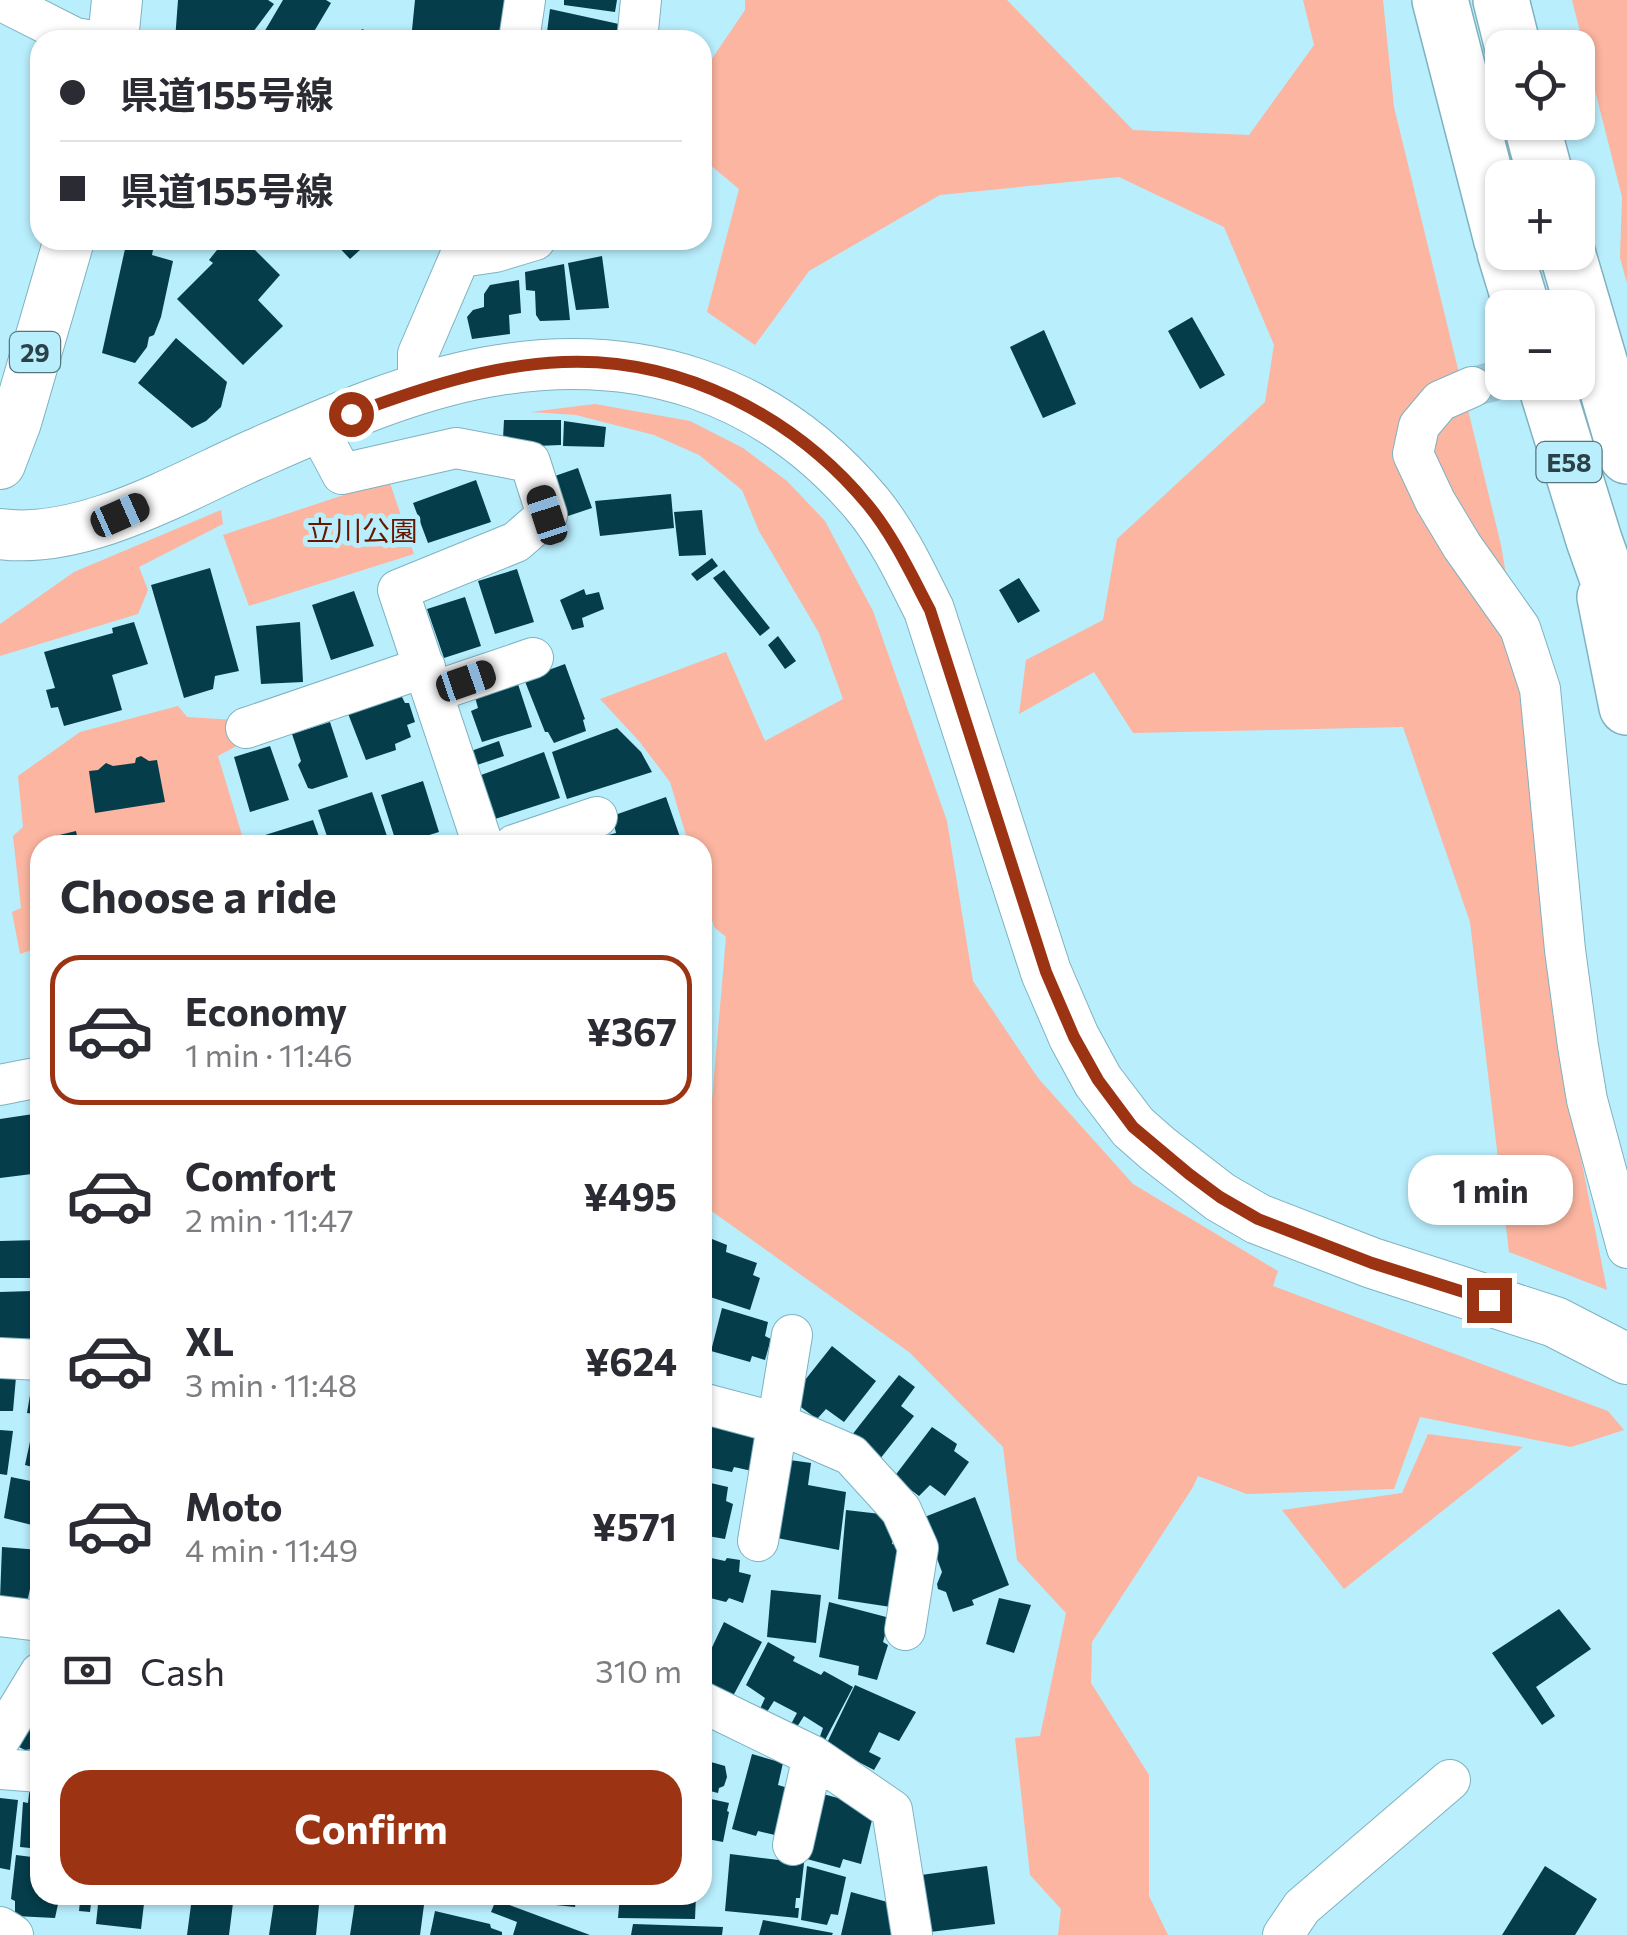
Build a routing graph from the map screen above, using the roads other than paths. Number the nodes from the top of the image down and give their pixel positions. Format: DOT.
graph roads {
  1 [pos="0,0"];
  2 [pos="90,0"];
  3 [pos="117,0"];
  4 [pos="525,0"];
  5 [pos="642,0"];
  6 [pos="1440,0"];
  7 [pos="1501,0"];
  8 [pos="59,30"];
  9 [pos="106,30"];
  10 [pos="112,30"];
  11 [pos="520,30"];
  12 [pos="638,30"];
  13 [pos="1508,30"];
  14 [pos="1485,175"];
  15 [pos="66,250"];
  16 [pos="464,250"];
  17 [pos="474,250"];
  18 [pos="502,250"];
  19 [pos="1571,270"];
  20 [pos="1472,387"];
  21 [pos="418,389"];
  22 [pos="1551,400"];
  23 [pos="317,427"];
  24 [pos="1627,456"];
  25 [pos="0,464"];
  26 [pos="0,534"];
  27 [pos="1594,540"];
  28 [pos="1627,634"];
  29 [pos="533,658"];
  30 [pos="429,680"];
  31 [pos="1627,707"];
  32 [pos="246,728"];
  33 [pos="597,816"];
  34 [pos="480,835"];
  35 [pos="543,835"];
  36 [pos="30,1079"];
  37 [pos="0,1085"];
  38 [pos="1627,1248"];
  39 [pos="792,1335"];
  40 [pos="0,1358"];
  41 [pos="1627,1359"];
  42 [pos="30,1360"];
  43 [pos="712,1405"];
  44 [pos="777,1423"];
  45 [pos="758,1542"];
  46 [pos="0,1616"];
  47 [pos="30,1620"];
  48 [pos="905,1630"];
  49 [pos="30,1689"];
  50 [pos="712,1707"];
  51 [pos="0,1738"];
  52 [pos="814,1756"];
  53 [pos="0,1768"];
  54 [pos="30,1771"];
  55 [pos="1450,1780"];
  56 [pos="792,1845"];
  57 [pos="0,1927"];
  58 [pos="13,1935"];
  59 [pos="912,1935"];
  60 [pos="1282,1935"];
  1 -- 8 [label="street"];
  2 -- 9 [label="street"];
  3 -- 10 [label="main road"];
  4 -- 11 [label="street"];
  5 -- 12 [label="street"];
  6 -- 14 [label="highway"];
  7 -- 13 [label="highway"];
  15 -- 25 [label="main road, 29"];
  16 -- 21 [label="street"];
  17 -- 18 [label="street"];
  19 -- 24 [label="highway, E58"];
  20 -- 38 [label="street"];
  21 -- 23 [label="main road"];
  21 -- 41 [label="main road"];
  22 -- 27 [label="highway, E58"];
  23 -- 26 [label="main road"];
  23 -- 30 [label="street"];
  27 -- 28 [label="highway, E58"];
  27 -- 31 [label="highway"];
  29 -- 30 [label="street"];
  30 -- 32 [label="street"];
  30 -- 34 [label="street"];
  33 -- 35 [label="street"];
  36 -- 37 [label="street"];
  39 -- 44 [label="street"];
  40 -- 42 [label="street"];
  43 -- 44 [label="street"];
  44 -- 45 [label="street"];
  44 -- 48 [label="street"];
  46 -- 47 [label="street"];
  49 -- 51 [label="street"];
  50 -- 52 [label="street"];
  52 -- 56 [label="street"];
  52 -- 59 [label="street"];
  53 -- 54 [label="street"];
  55 -- 60 [label="street"];
  57 -- 58 [label="street"];
}
